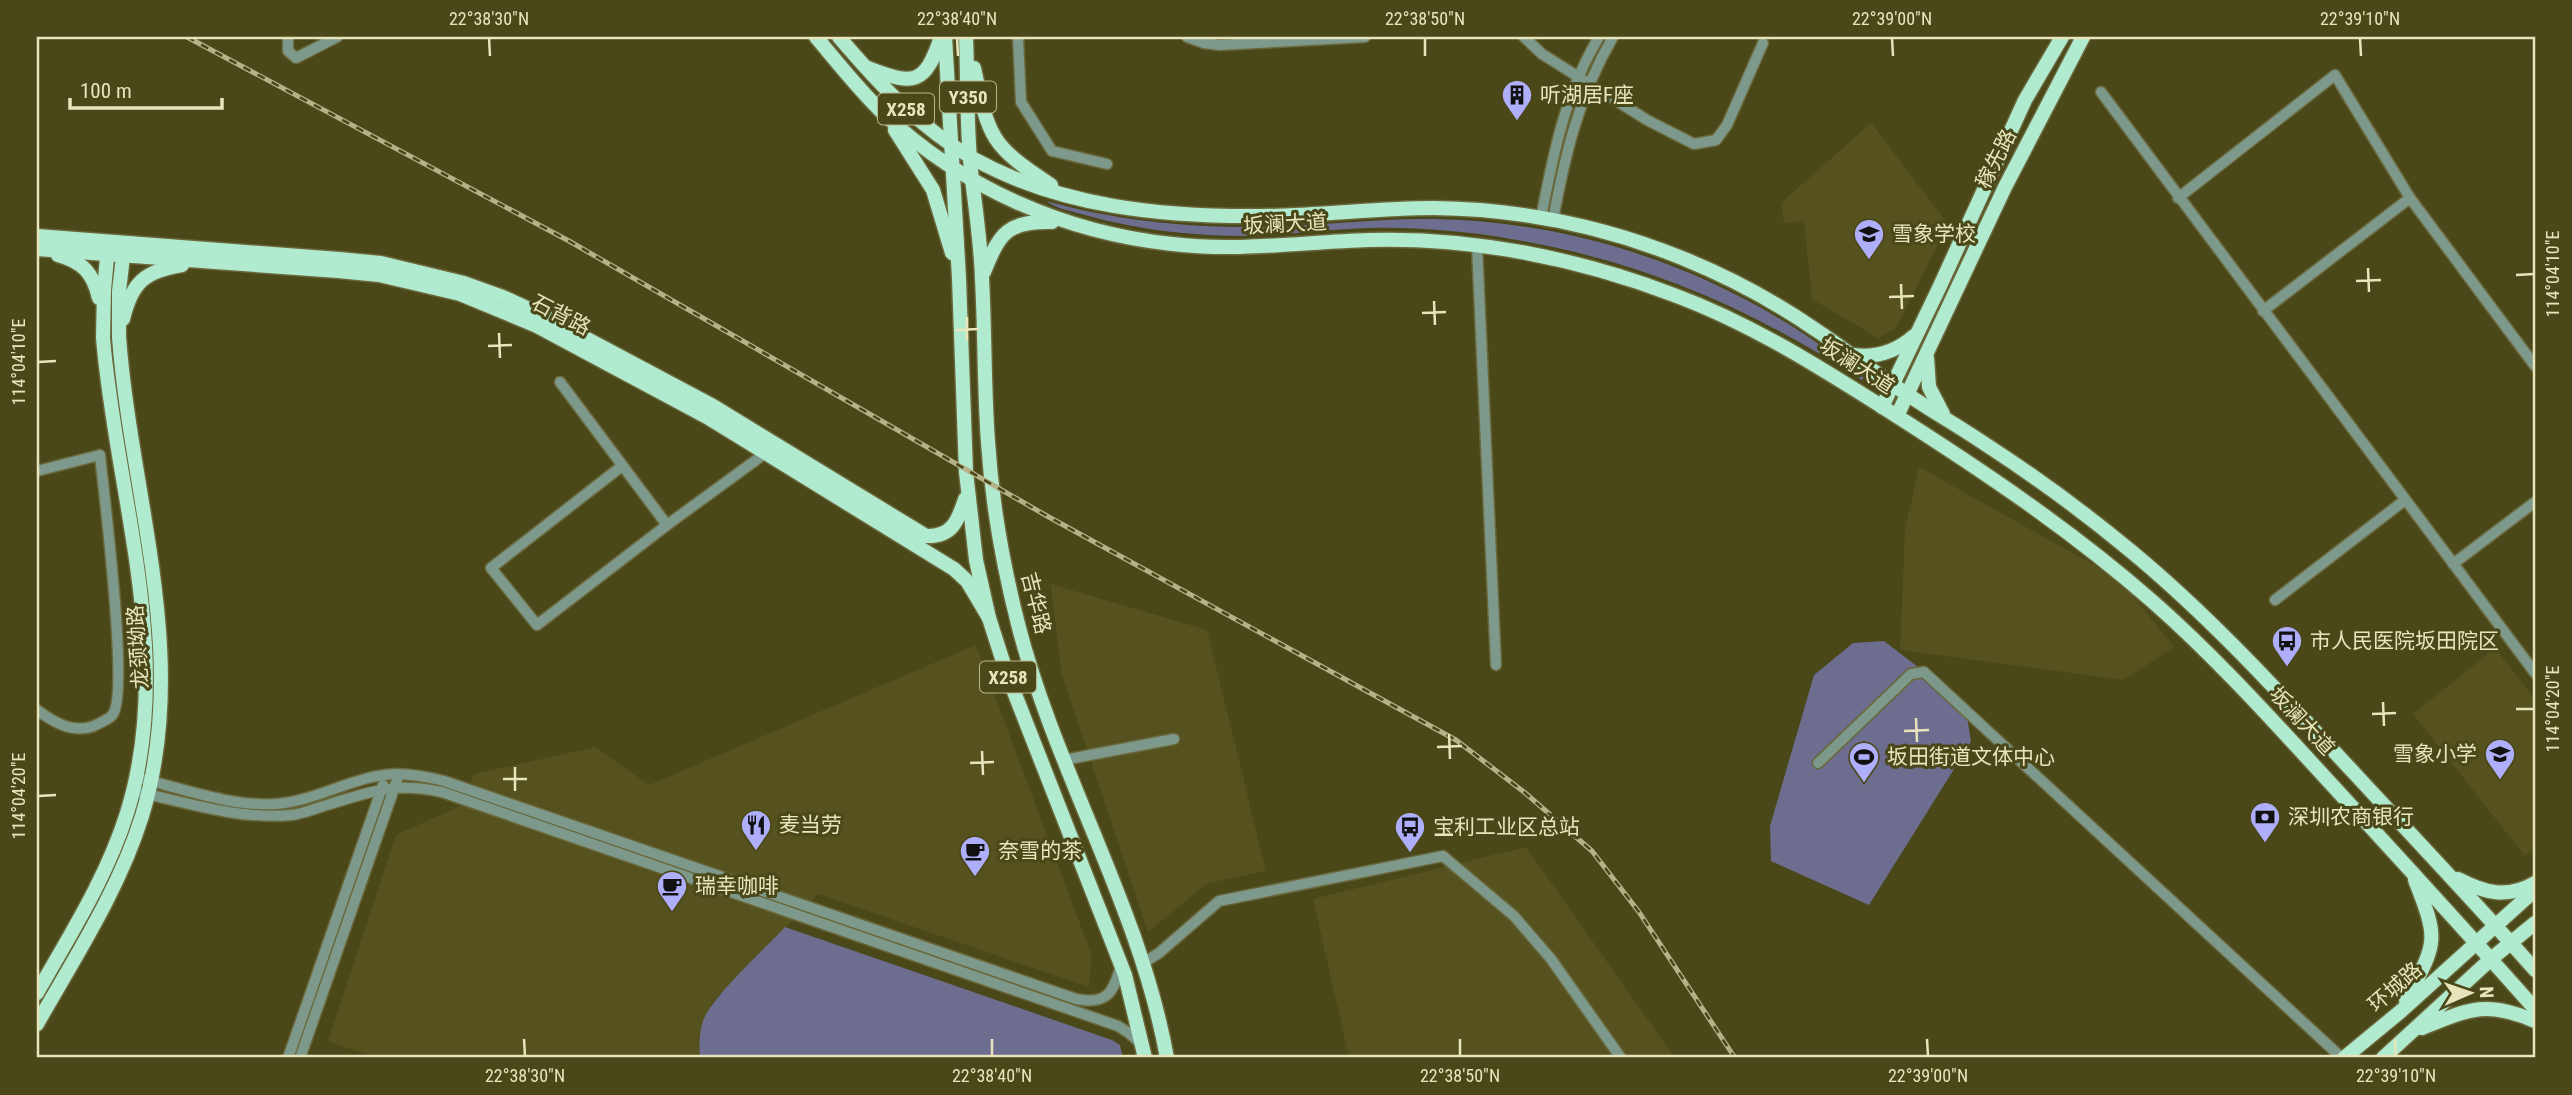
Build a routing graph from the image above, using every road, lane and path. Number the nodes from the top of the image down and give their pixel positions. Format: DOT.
graph roads {
  1 [pos="288,37"];
  2 [pos="337,37"];
  3 [pos="816,37"];
  4 [pos="839,37"];
  5 [pos="943,37"];
  6 [pos="966,37"];
  7 [pos="1018,37"];
  8 [pos="1187,37"];
  9 [pos="1365,37"];
  10 [pos="1524,37"];
  11 [pos="1599,37"];
  12 [pos="1613,37"];
  13 [pos="2062,37"];
  14 [pos="2083,37"];
  15 [pos="1763,43"];
  16 [pos="865,67"];
  17 [pos="1578,77"];
  18 [pos="1589,84"];
  19 [pos="2101,92"];
  20 [pos="884,114"];
  21 [pos="953,145"];
  22 [pos="971,157"];
  23 [pos="1107,164"];
  24 [pos="953,167"];
  25 [pos="972,178"];
  26 [pos="1066,195"];
  27 [pos="2178,198"];
  28 [pos="2410,198"];
  29 [pos="1547,219"];
  30 [pos="1068,222"];
  31 [pos="37,236"];
  32 [pos="1477,246"];
  33 [pos="116,248"];
  34 [pos="37,249"];
  35 [pos="210,261"];
  36 [pos="982,277"];
  37 [pos="959,278"];
  38 [pos="2263,311"];
  39 [pos="103,314"];
  40 [pos="1918,332"];
  41 [pos="118,337"];
  42 [pos="1929,348"];
  43 [pos="1850,354"];
  44 [pos="2535,366"];
  45 [pos="560,382"];
  46 [pos="1892,384"];
  47 [pos="1908,394"];
  48 [pos="1882,407"];
  49 [pos="1897,416"];
  50 [pos="1948,420"];
  51 [pos="766,452"];
  52 [pos="622,466"];
  53 [pos="37,471"];
  54 [pos="967,491"];
  55 [pos="2405,500"];
  56 [pos="2535,502"];
  57 [pos="667,525"];
  58 [pos="2453,564"];
  59 [pos="2275,600"];
  60 [pos="989,618"];
  61 [pos="1496,665"];
  62 [pos="2535,673"];
  63 [pos="37,710"];
  64 [pos="1174,739"];
  65 [pos="1064,760"];
  66 [pos="1818,763"];
  67 [pos="393,779"];
  68 [pos="142,786"];
  69 [pos="383,788"];
  70 [pos="2412,872"];
  71 [pos="2446,873"];
  72 [pos="2535,883"];
  73 [pos="2535,890"];
  74 [pos="2535,923"];
  75 [pos="2496,924"];
  76 [pos="2477,941"];
  77 [pos="2512,944"];
  78 [pos="2491,959"];
  79 [pos="1143,963"];
  80 [pos="1121,966"];
  81 [pos="2535,970"];
  82 [pos="37,993"];
  83 [pos="2535,1009"];
  84 [pos="2401,1011"];
  85 [pos="2535,1021"];
  86 [pos="37,1024"];
  87 [pos="2411,1032"];
  88 [pos="1144,1052"];
  89 [pos="288,1058"];
  90 [pos="300,1058"];
  91 [pos="1167,1058"];
  92 [pos="1621,1058"];
  93 [pos="2343,1058"];
  94 [pos="2383,1058"];
  1 -- 2 [label="street"];
  3 -- 20 [label="main road, X258"];
  4 -- 16 [label="main road, X258"];
  5 -- 16 [label="main road"];
  5 -- 21 [label="main road, Y350"];
  6 -- 22 [label="main road, Y350"];
  6 -- 26 [label="main road"];
  7 -- 23 [label="street"];
  8 -- 9 [label="street"];
  10 -- 17 [label="street"];
  11 -- 17 [label="street"];
  12 -- 18 [label="street"];
  13 -- 40 [label="main road, 稼先路"];
  14 -- 42 [label="main road, 稼先路"];
  15 -- 18 [label="street"];
  16 -- 21 [label="main road, X258"];
  17 -- 18 [label="street"];
  17 -- 29 [label="street"];
  18 -- 29 [label="street"];
  19 -- 27 [label="street"];
  20 -- 24 [label="main road, 坂澜大道"];
  20 -- 37 [label="main road, X258"];
  21 -- 22 [label="main road, X258"];
  21 -- 24 [label="main road, X258"];
  22 -- 25 [label="main road, 吉华路 / X258"];
  22 -- 26 [label="main road, 坂澜大道"];
  24 -- 25 [label="main road, 坂澜大道"];
  24 -- 37 [label="main road, X258"];
  25 -- 30 [label="main road, 坂澜大道"];
  25 -- 36 [label="main road, 吉华路 / X258"];
  26 -- 29 [label="main road, 坂澜大道"];
  27 -- 28 [label="street"];
  27 -- 38 [label="street"];
  28 -- 38 [label="street"];
  28 -- 44 [label="street"];
  29 -- 43 [label="main road, 坂澜大道"];
  30 -- 32 [label="main road, 坂澜大道"];
  30 -- 36 [label="main road"];
  31 -- 33 [label="main road, 石背路"];
  32 -- 48 [label="main road, 坂澜大道"];
  32 -- 61 [label="street"];
  33 -- 34 [label="main road, 石背路"];
  33 -- 35 [label="main road, 石背路"];
  33 -- 39 [label="main road, 龙颈坳路"];
  33 -- 41 [label="main road, 龙颈坳路"];
  33 -- 54 [label="main road, 石背路"];
  34 -- 39 [label="main road"];
  35 -- 41 [label="main road"];
  35 -- 51 [label="main road, 石背路"];
  36 -- 65 [label="main road, 吉华路 / X258"];
  37 -- 54 [label="main road, X258"];
  38 -- 55 [label="street"];
  39 -- 68 [label="main road, 龙颈坳路"];
  40 -- 43 [label="main road"];
  40 -- 46 [label="main road, 稼先路"];
  41 -- 68 [label="main road, 龙颈坳路"];
  42 -- 47 [label="main road, 稼先路"];
  42 -- 50 [label="main road"];
  43 -- 46 [label="main road, 坂澜大道"];
  45 -- 52 [label="street"];
  46 -- 47 [label="main road, 坂澜大道"];
  46 -- 48 [label="main road, 稼先路"];
  47 -- 49 [label="main road, 稼先路"];
  47 -- 50 [label="main road, 坂澜大道"];
  48 -- 49 [label="main road, 坂澜大道"];
  49 -- 70 [label="main road, 坂澜大道"];
  50 -- 71 [label="main road, 坂澜大道"];
  51 -- 57 [label="street"];
  51 -- 60 [label="main road, 石背路"];
  52 -- 57 [label="street"];
  52 -- 57 [label="street"];
  53 -- 63 [label="street"];
  54 -- 60 [label="main road, X258"];
  55 -- 58 [label="street"];
  55 -- 59 [label="street"];
  56 -- 58 [label="street"];
  58 -- 62 [label="street"];
  60 -- 80 [label="main road, X258"];
  64 -- 65 [label="street"];
  65 -- 79 [label="main road, 吉华路 / X258"];
  66 -- 93 [label="street"];
  67 -- 68 [label="street"];
  67 -- 69 [label="street"];
  67 -- 80 [label="street"];
  67 -- 88 [label="street"];
  67 -- 90 [label="street"];
  68 -- 69 [label="street"];
  68 -- 82 [label="main road, 龙颈坳路"];
  68 -- 86 [label="main road, 龙颈坳路"];
  69 -- 89 [label="street"];
  70 -- 76 [label="main road, 坂澜大道"];
  70 -- 84 [label="main road"];
  71 -- 72 [label="main road"];
  71 -- 75 [label="main road, 坂澜大道"];
  73 -- 75 [label="main road, 环城路"];
  74 -- 77 [label="main road, 环城路"];
  75 -- 76 [label="main road, 环城路"];
  75 -- 77 [label="main road, 坂澜大道"];
  76 -- 78 [label="main road, 坂澜大道"];
  76 -- 84 [label="main road, 环城路"];
  77 -- 78 [label="main road, 环城路"];
  77 -- 81 [label="main road, 坂澜大道"];
  78 -- 83 [label="main road, 坂澜大道"];
  78 -- 87 [label="main road, 环城路"];
  79 -- 91 [label="main road, 吉华路 / X258"];
  79 -- 92 [label="street"];
  80 -- 88 [label="main road, X258"];
  84 -- 93 [label="main road, 环城路"];
  85 -- 87 [label="main road"];
  87 -- 94 [label="main road, 环城路"];
}
